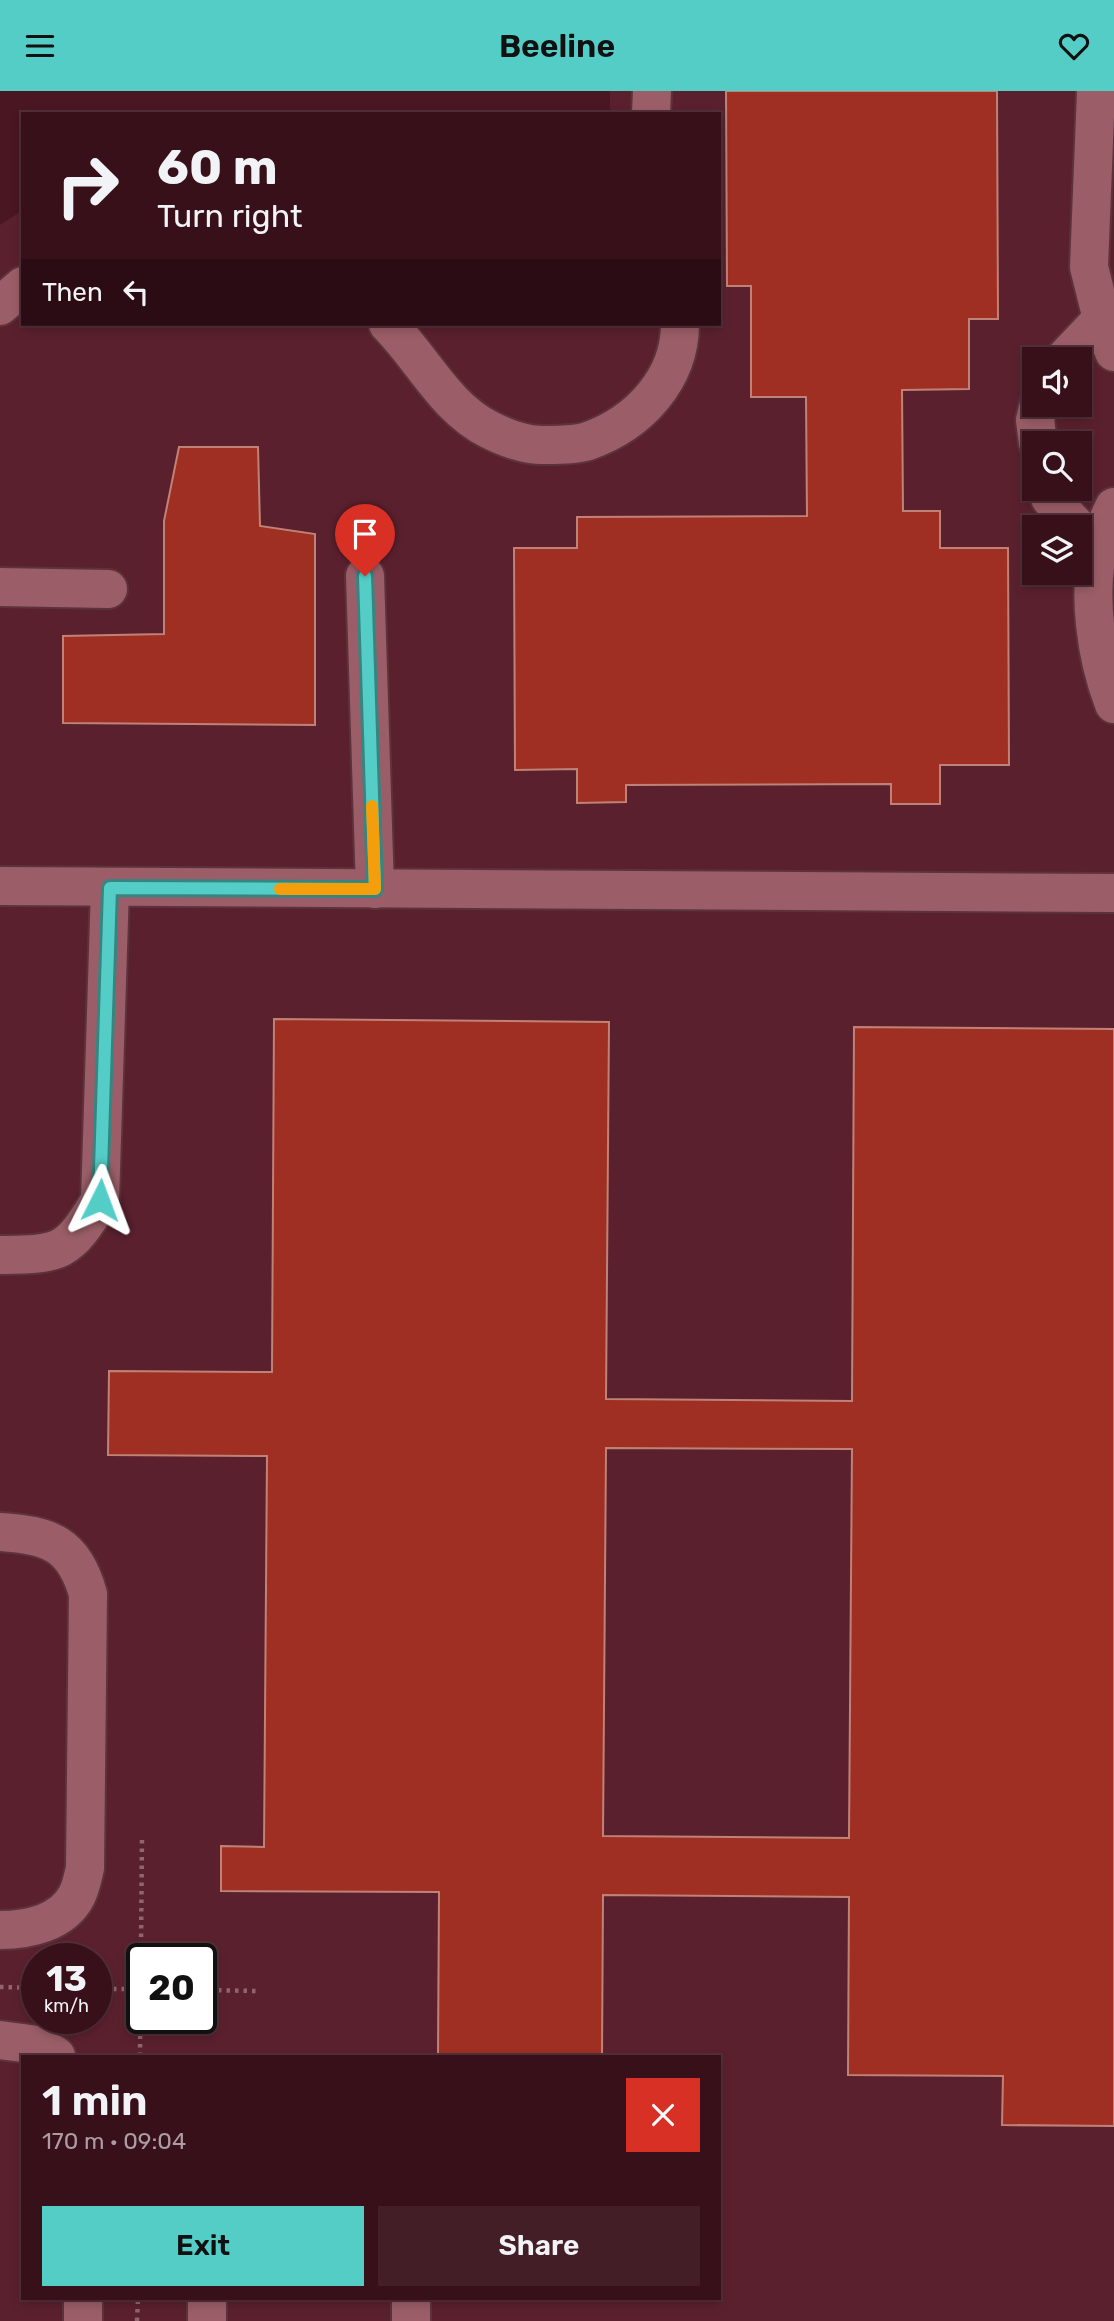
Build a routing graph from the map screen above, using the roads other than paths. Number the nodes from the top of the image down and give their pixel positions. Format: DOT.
graph roads {
  1 [pos="652,91"];
  2 [pos="1096,91"];
  3 [pos="651,112"];
  4 [pos="1104,169"];
  5 [pos="21,288"];
  6 [pos="0,306"];
  7 [pos="390,326"];
  8 [pos="680,326"];
  9 [pos="1108,335"];
  10 [pos="1086,347"];
  11 [pos="1053,501"];
  12 [pos="1114,507"];
  13 [pos="1067,515"];
  14 [pos="1092,527"];
  15 [pos="365,576"];
  16 [pos="1091,585"];
  17 [pos="0,587"];
  18 [pos="108,589"];
  19 [pos="1114,704"];
  20 [pos="0,886"];
  21 [pos="110,888"];
  22 [pos="375,889"];
  23 [pos="1114,893"];
  24 [pos="0,1255"];
  25 [pos="0,1532"];
  26 [pos="0,1930"];
  27 [pos="0,2040"];
  28 [pos="54,2055"];
  29 [pos="83,2300"];
  30 [pos="207,2300"];
  31 [pos="411,2300"];
  32 [pos="83,2321"];
  33 [pos="207,2321"];
  34 [pos="411,2321"];
  1 -- 3 [label="lane"];
  2 -- 4 [label="lane"];
  4 -- 9 [label="lane"];
  5 -- 6 [label="lane"];
  7 -- 8 [label="lane"];
  9 -- 10 [label="lane"];
  11 -- 13 [label="lane"];
  12 -- 14 [label="lane"];
  15 -- 22 [label="lane"];
  16 -- 19 [label="lane"];
  17 -- 18 [label="lane"];
  20 -- 21 [label="lane"];
  21 -- 22 [label="lane"];
  21 -- 24 [label="lane"];
  22 -- 23 [label="lane"];
  25 -- 26 [label="lane"];
  27 -- 28 [label="lane"];
  29 -- 32 [label="lane"];
  30 -- 33 [label="lane"];
  31 -- 34 [label="lane"];
}
